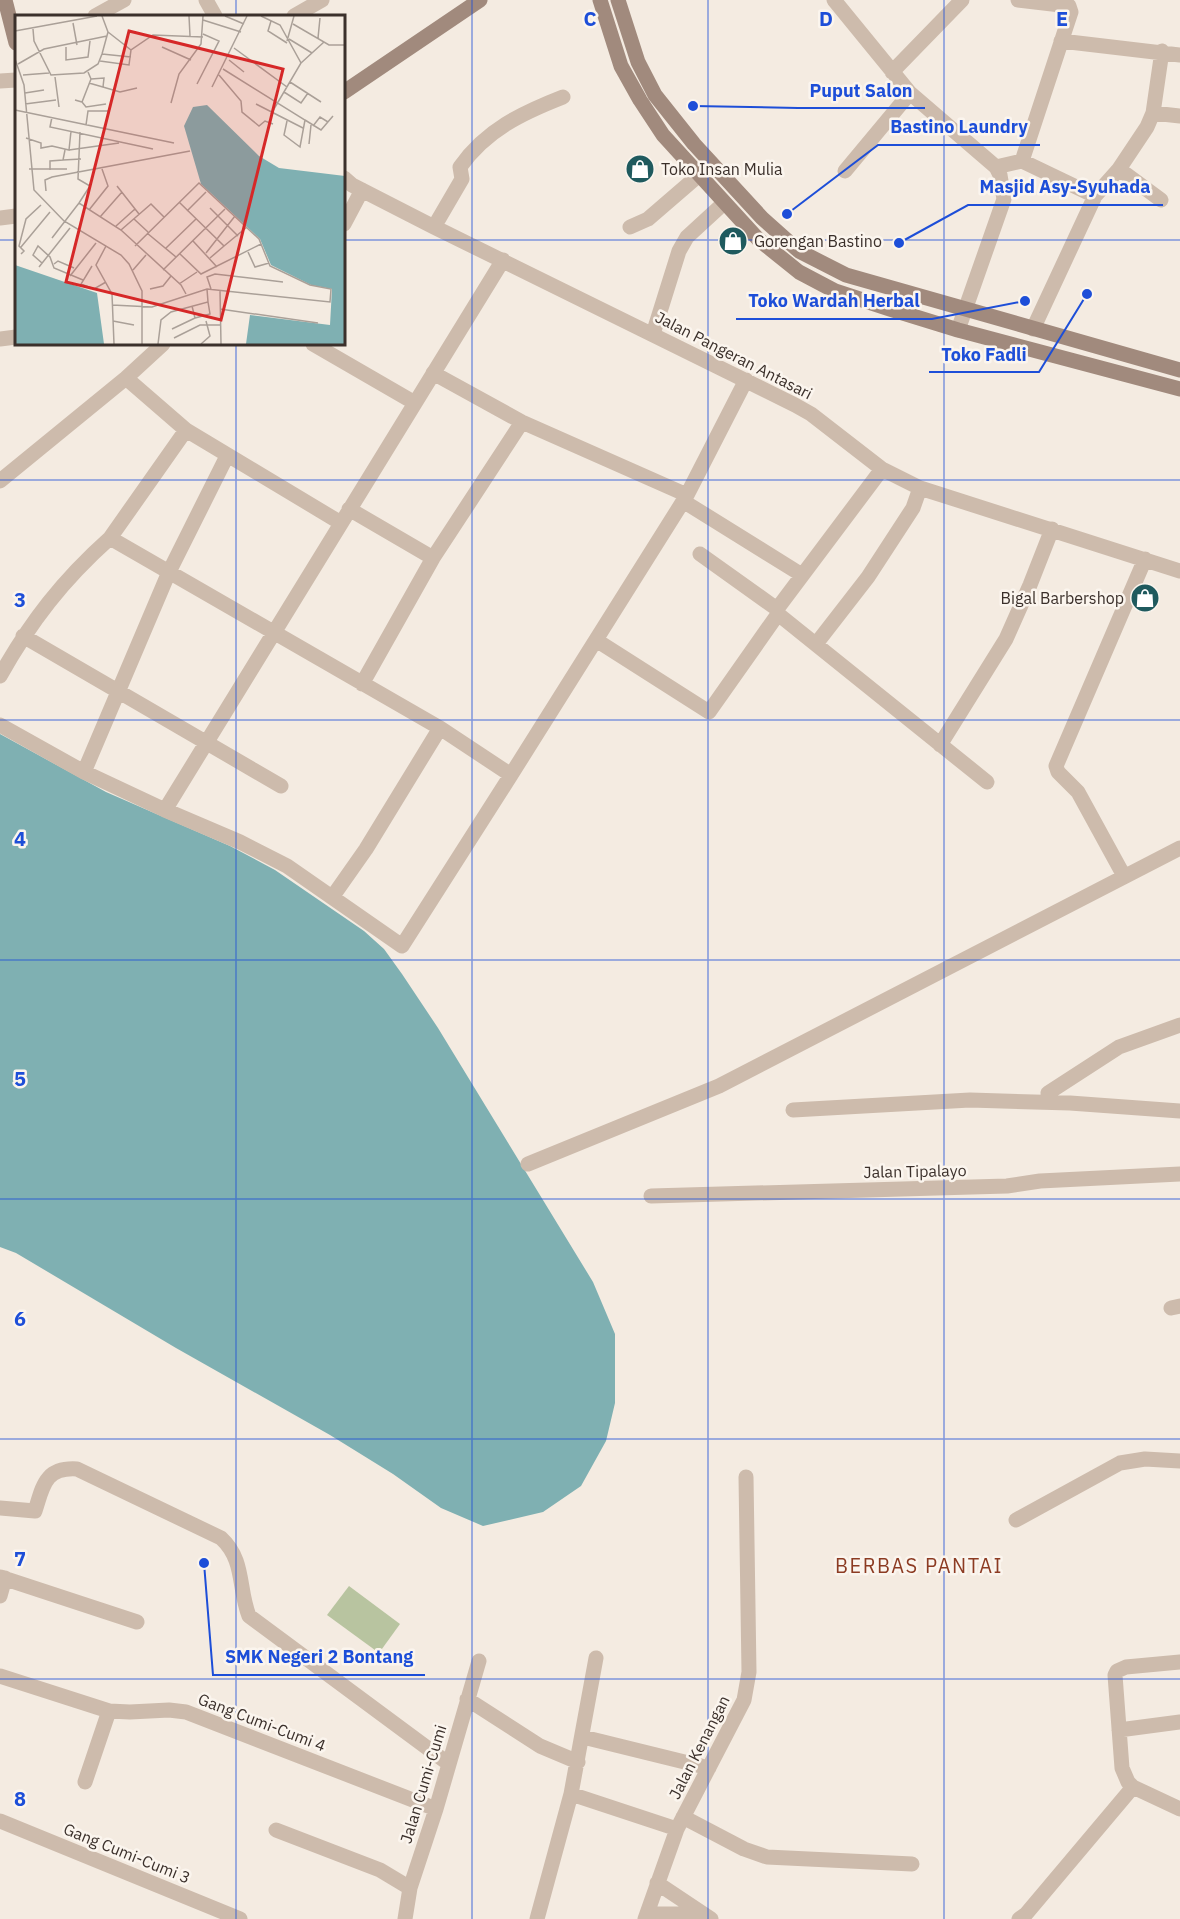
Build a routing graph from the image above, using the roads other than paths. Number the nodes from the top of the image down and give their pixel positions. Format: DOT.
graph roads {
  1 [pos="4,0"];
  2 [pos="206,0"];
  3 [pos="322,0"];
  4 [pos="480,0"];
  5 [pos="600,0"];
  6 [pos="618,0"];
  7 [pos="834,0"];
  8 [pos="962,0"];
  9 [pos="1018,0"];
  10 [pos="115,2"];
  11 [pos="96,15"];
  12 [pos="214,15"];
  13 [pos="296,15"];
  14 [pos="15,39"];
  15 [pos="1061,41"];
  16 [pos="1162,51"];
  17 [pos="1180,55"];
  18 [pos="892,72"];
  19 [pos="15,80"];
  20 [pos="0,81"];
  21 [pos="345,91"];
  22 [pos="910,93"];
  23 [pos="563,98"];
  24 [pos="1153,112"];
  25 [pos="1180,116"];
  26 [pos="1022,161"];
  27 [pos="996,167"];
  28 [pos="1119,169"];
  29 [pos="845,171"];
  30 [pos="699,176"];
  31 [pos="345,179"];
  32 [pos="362,190"];
  33 [pos="1095,196"];
  34 [pos="1161,200"];
  35 [pos="724,203"];
  36 [pos="15,216"];
  37 [pos="0,218"];
  38 [pos="345,222"];
  39 [pos="434,227"];
  40 [pos="630,227"];
  41 [pos="503,260"];
  42 [pos="966,308"];
  43 [pos="1033,329"];
  44 [pos="958,330"];
  45 [pos="653,334"];
  46 [pos="15,337"];
  47 [pos="0,339"];
  48 [pos="163,345"];
  49 [pos="315,345"];
  50 [pos="1180,370"];
  51 [pos="433,373"];
  52 [pos="126,378"];
  53 [pos="746,380"];
  54 [pos="1180,389"];
  55 [pos="415,403"];
  56 [pos="522,422"];
  57 [pos="186,430"];
  58 [pos="227,456"];
  59 [pos="882,469"];
  60 [pos="0,481"];
  61 [pos="921,488"];
  62 [pos="685,498"];
  63 [pos="345,516"];
  64 [pos="1052,529"];
  65 [pos="110,538"];
  66 [pos="700,554"];
  67 [pos="434,558"];
  68 [pos="1145,559"];
  69 [pos="1180,571"];
  70 [pos="169,572"];
  71 [pos="802,575"];
  72 [pos="777,612"];
  73 [pos="273,632"];
  74 [pos="23,636"];
  75 [pos="596,640"];
  76 [pos="816,644"];
  77 [pos="0,676"];
  78 [pos="363,684"];
  79 [pos="119,691"];
  80 [pos="0,725"];
  81 [pos="441,728"];
  82 [pos="207,742"];
  83 [pos="940,745"];
  84 [pos="84,772"];
  85 [pos="512,775"];
  86 [pos="987,782"];
  87 [pos="281,786"];
  88 [pos="165,810"];
  89 [pos="1180,848"];
  90 [pos="1124,876"];
  91 [pos="333,897"];
  92 [pos="1180,1024"];
  93 [pos="1048,1093"];
  94 [pos="793,1110"];
  95 [pos="1180,1111"];
  96 [pos="528,1164"];
  97 [pos="1180,1174"];
  98 [pos="651,1196"];
  99 [pos="1180,1461"];
  100 [pos="746,1476"];
  101 [pos="0,1508"];
  102 [pos="1016,1520"];
  103 [pos="3,1578"];
  104 [pos="0,1596"];
  105 [pos="137,1622"];
  106 [pos="596,1658"];
  107 [pos="479,1661"];
  108 [pos="1180,1662"];
  109 [pos="0,1676"];
  110 [pos="467,1699"];
  111 [pos="109,1711"];
  112 [pos="1180,1722"];
  113 [pos="1119,1730"];
  114 [pos="583,1737"];
  115 [pos="578,1762"];
  116 [pos="449,1764"];
  117 [pos="709,1767"];
  118 [pos="85,1782"];
  119 [pos="1132,1787"];
  120 [pos="571,1794"];
  121 [pos="436,1809"];
  122 [pos="1180,1809"];
  123 [pos="0,1821"];
  124 [pos="680,1823"];
  125 [pos="276,1830"];
  126 [pos="912,1864"];
  127 [pos="657,1883"];
  128 [pos="410,1888"];
  129 [pos="646,1916"];
  130 [pos="707,1916"];
  131 [pos="1023,1916"];
  132 [pos="240,1919"];
  133 [pos="405,1919"];
  134 [pos="537,1919"];
  1 -- 14 [label="street"];
  2 -- 12 [label="street"];
  3 -- 13 [label="street"];
  4 -- 21 [label="street"];
  5 -- 30 [label="street"];
  6 -- 42 [label="street"];
  7 -- 18 [label="street"];
  8 -- 18 [label="street"];
  9 -- 15 [label="street"];
  10 -- 11 [label="street"];
  15 -- 16 [label="street"];
  15 -- 26 [label="street"];
  16 -- 17 [label="street"];
  16 -- 24 [label="street"];
  18 -- 22 [label="street"];
  19 -- 20 [label="street"];
  22 -- 27 [label="street"];
  22 -- 29 [label="street"];
  23 -- 39 [label="street"];
  24 -- 25 [label="street"];
  24 -- 28 [label="street"];
  26 -- 27 [label="street"];
  26 -- 33 [label="street"];
  27 -- 42 [label="street"];
  28 -- 33 [label="street"];
  28 -- 34 [label="street"];
  30 -- 35 [label="street"];
  30 -- 40 [label="street"];
  31 -- 32 [label="street, Jalan Pangeran Antasari"];
  32 -- 38 [label="street"];
  32 -- 39 [label="street, Jalan Pangeran Antasari"];
  33 -- 43 [label="street"];
  35 -- 44 [label="street"];
  35 -- 45 [label="street"];
  36 -- 37 [label="street"];
  39 -- 41 [label="street, Jalan Pangeran Antasari"];
  41 -- 45 [label="street, Jalan Pangeran Antasari"];
  41 -- 51 [label="street"];
  42 -- 43 [label="street"];
  42 -- 44 [label="street"];
  43 -- 50 [label="street"];
  44 -- 54 [label="street"];
  45 -- 53 [label="street, Jalan Pangeran Antasari"];
  46 -- 47 [label="street"];
  48 -- 52 [label="street"];
  49 -- 55 [label="street"];
  51 -- 55 [label="street"];
  51 -- 56 [label="street"];
  52 -- 57 [label="street"];
  52 -- 60 [label="street"];
  53 -- 59 [label="street, Jalan Pangeran Antasari"];
  53 -- 62 [label="street"];
  55 -- 63 [label="street"];
  56 -- 62 [label="street"];
  56 -- 67 [label="street"];
  57 -- 58 [label="street"];
  57 -- 65 [label="street"];
  58 -- 63 [label="street"];
  58 -- 70 [label="street"];
  59 -- 61 [label="street, Jalan Pangeran Antasari"];
  59 -- 71 [label="street"];
  61 -- 64 [label="street, Jalan Pangeran Antasari"];
  61 -- 76 [label="street"];
  62 -- 71 [label="street"];
  62 -- 75 [label="street"];
  63 -- 67 [label="street"];
  63 -- 73 [label="street"];
  64 -- 68 [label="street, Jalan Pangeran Antasari"];
  64 -- 83 [label="street"];
  65 -- 70 [label="street"];
  65 -- 74 [label="street"];
  66 -- 72 [label="street"];
  67 -- 78 [label="street"];
  68 -- 69 [label="street, Jalan Pangeran Antasari"];
  68 -- 90 [label="street"];
  70 -- 73 [label="street"];
  70 -- 79 [label="street"];
  71 -- 72 [label="street"];
  72 -- 75 [label="street"];
  72 -- 76 [label="street"];
  73 -- 78 [label="street"];
  73 -- 82 [label="street"];
  74 -- 77 [label="street"];
  74 -- 79 [label="street"];
  75 -- 85 [label="street"];
  76 -- 83 [label="street"];
  78 -- 81 [label="street"];
  79 -- 82 [label="street"];
  79 -- 84 [label="street"];
  80 -- 84 [label="street"];
  81 -- 85 [label="street"];
  81 -- 91 [label="street"];
  82 -- 87 [label="street"];
  82 -- 88 [label="street"];
  83 -- 86 [label="street"];
  84 -- 88 [label="street"];
  85 -- 91 [label="street"];
  88 -- 91 [label="street"];
  89 -- 90 [label="street"];
  90 -- 96 [label="street"];
  92 -- 93 [label="street"];
  94 -- 95 [label="street"];
  97 -- 98 [label="street, Jalan Tipalayo"];
  99 -- 102 [label="street"];
  100 -- 117 [label="street, Jalan Kenangan"];
  101 -- 116 [label="street"];
  103 -- 104 [label="street"];
  103 -- 105 [label="street"];
  106 -- 114 [label="street"];
  107 -- 110 [label="street, Jalan Cumi-Cumi"];
  108 -- 113 [label="street"];
  109 -- 111 [label="street, Gang Cumi-Cumi 4"];
  110 -- 115 [label="street"];
  110 -- 116 [label="street, Jalan Cumi-Cumi"];
  111 -- 118 [label="street"];
  111 -- 121 [label="street, Gang Cumi-Cumi 4"];
  112 -- 113 [label="street"];
  113 -- 119 [label="street"];
  114 -- 115 [label="street"];
  114 -- 117 [label="street"];
  115 -- 120 [label="street"];
  116 -- 121 [label="street, Jalan Cumi-Cumi"];
  117 -- 124 [label="street, Jalan Kenangan"];
  119 -- 122 [label="street"];
  119 -- 131 [label="street"];
  120 -- 124 [label="street"];
  120 -- 134 [label="street"];
  121 -- 128 [label="street, Jalan Cumi-Cumi"];
  123 -- 132 [label="street, Gang Cumi-Cumi 3"];
  124 -- 126 [label="street"];
  124 -- 127 [label="street, Jalan Kenangan"];
  125 -- 128 [label="street"];
  127 -- 129 [label="street, Jalan Kenangan"];
  127 -- 130 [label="street"];
  128 -- 133 [label="street, Jalan Cumi-Cumi"];
  129 -- 130 [label="street"];
}
